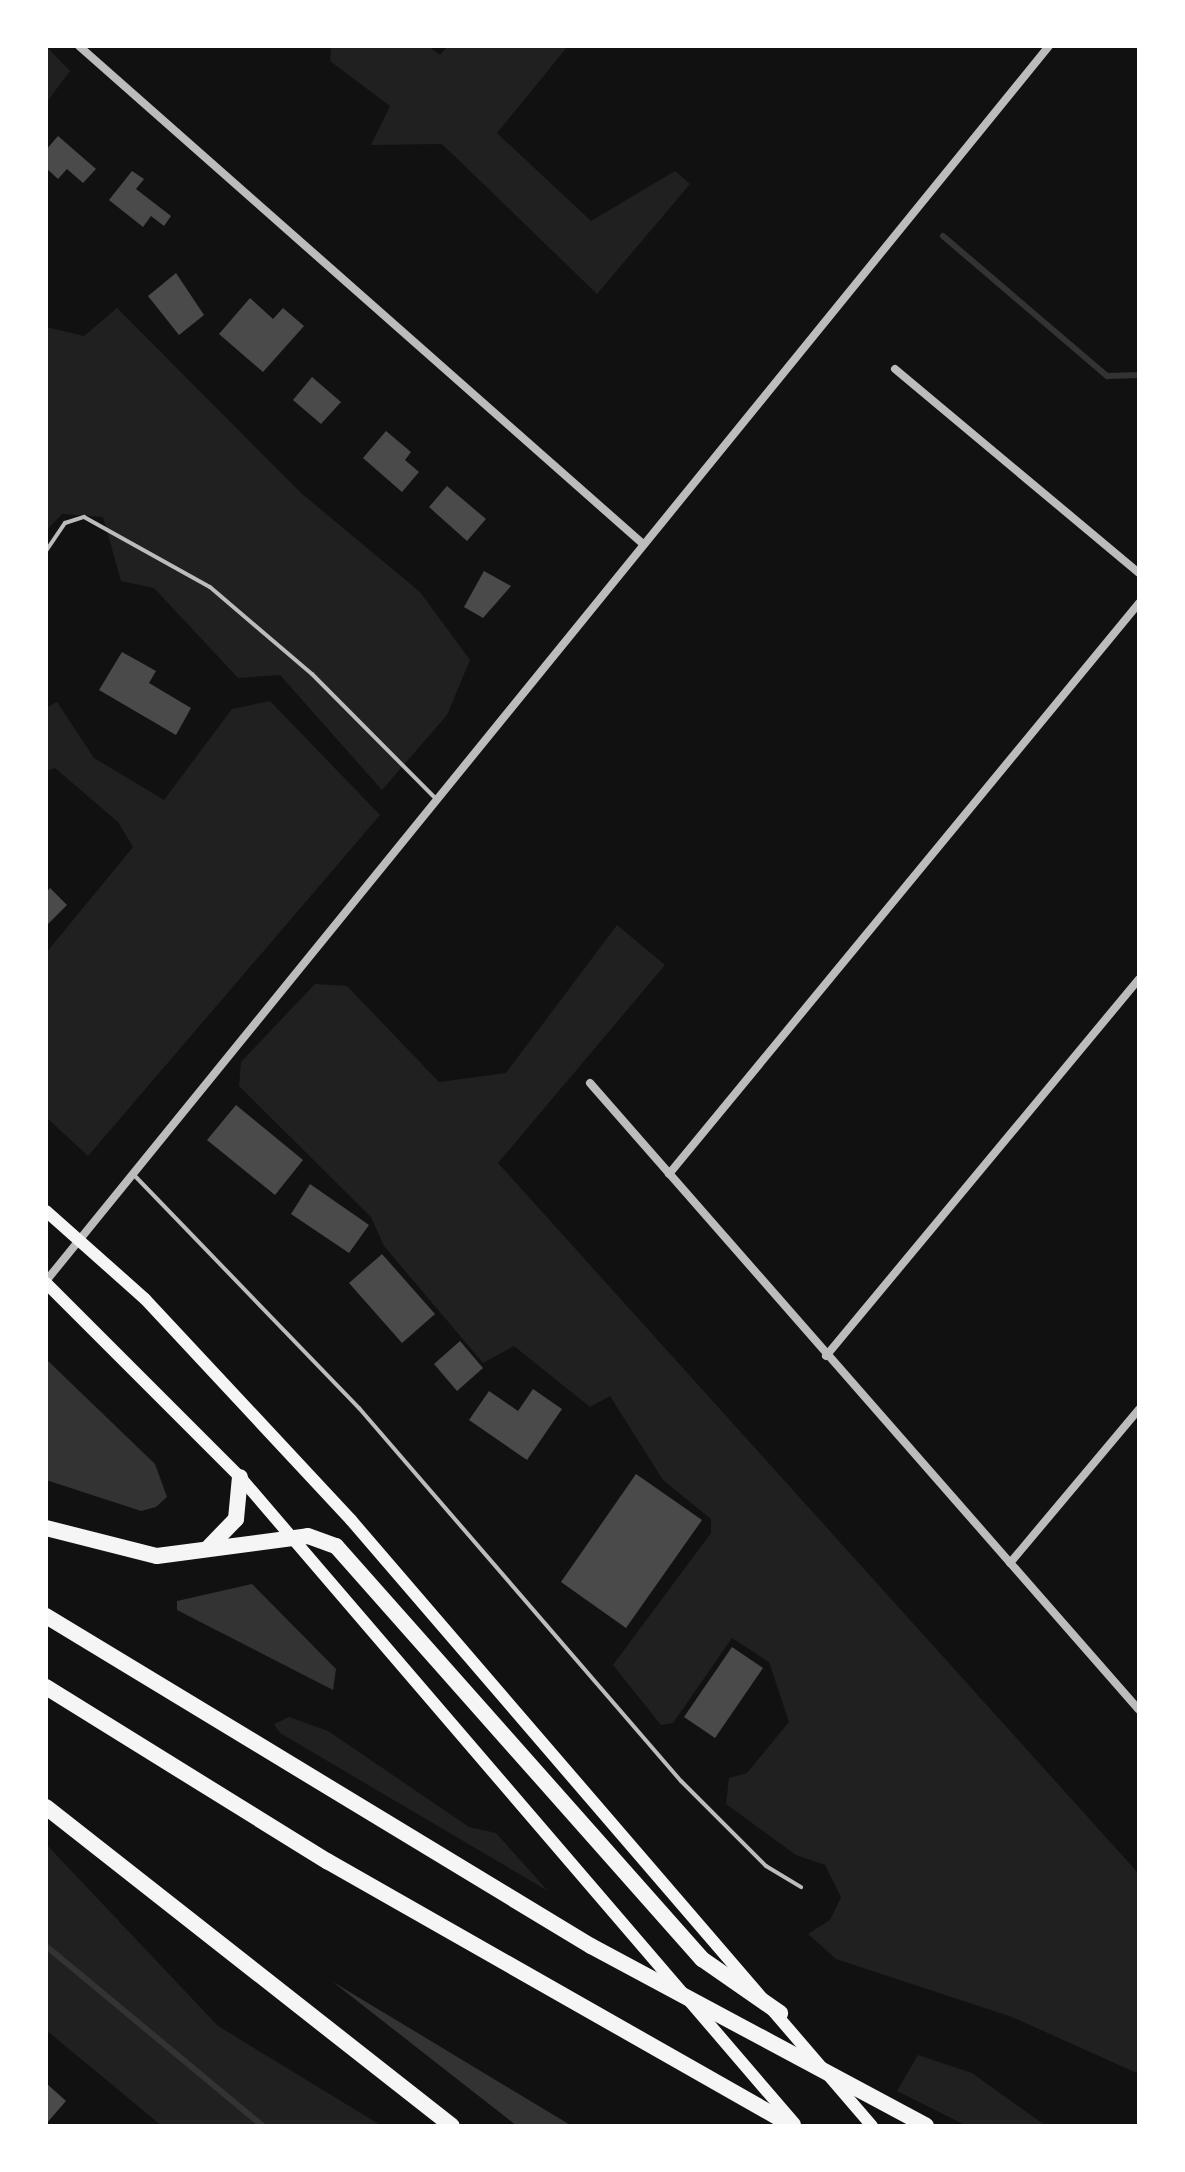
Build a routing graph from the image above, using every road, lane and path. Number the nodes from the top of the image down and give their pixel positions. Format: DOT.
graph roads {
  1 [pos="79,46"];
  2 [pos="1049,46"];
  3 [pos="895,369"];
  4 [pos="642,543"];
  5 [pos="46,551"];
  6 [pos="1139,573"];
  7 [pos="1139,603"];
  8 [pos="434,797"];
  9 [pos="1139,979"];
  10 [pos="590,1083"];
  11 [pos="133,1174"];
  12 [pos="669,1174"];
  13 [pos="46,1211"];
  14 [pos="80,1241"];
  15 [pos="46,1282"];
  16 [pos="826,1356"];
  17 [pos="1139,1409"];
  18 [pos="240,1477"];
  19 [pos="46,1528"];
  20 [pos="290,1537"];
  21 [pos="195,1554"];
  22 [pos="1010,1563"];
  23 [pos="46,1616"];
  24 [pos="46,1687"];
  25 [pos="1139,1710"];
  26 [pos="46,1807"];
  27 [pos="801,1887"];
  28 [pos="780,2013"];
  29 [pos="452,2126"];
  30 [pos="795,2126"];
  31 [pos="872,2126"];
  32 [pos="926,2126"];
  1 -- 4 [label="street"];
  2 -- 4 [label="street"];
  3 -- 6 [label="street"];
  4 -- 8 [label="street"];
  5 -- 8 [label="lane"];
  7 -- 12 [label="street"];
  8 -- 11 [label="street"];
  9 -- 16 [label="street"];
  10 -- 12 [label="street"];
  11 -- 14 [label="street"];
  11 -- 27 [label="lane"];
  12 -- 16 [label="street"];
  13 -- 14 [label="main road"];
  14 -- 15 [label="street"];
  14 -- 28 [label="main road"];
  15 -- 18 [label="main road"];
  16 -- 22 [label="street"];
  17 -- 22 [label="street"];
  18 -- 20 [label="main road"];
  18 -- 21 [label="highway"];
  19 -- 21 [label="highway"];
  20 -- 21 [label="highway"];
  20 -- 28 [label="highway"];
  20 -- 30 [label="main road"];
  22 -- 25 [label="street"];
  23 -- 32 [label="highway"];
  24 -- 30 [label="highway"];
  26 -- 29 [label="highway"];
  28 -- 31 [label="main road"];
}
